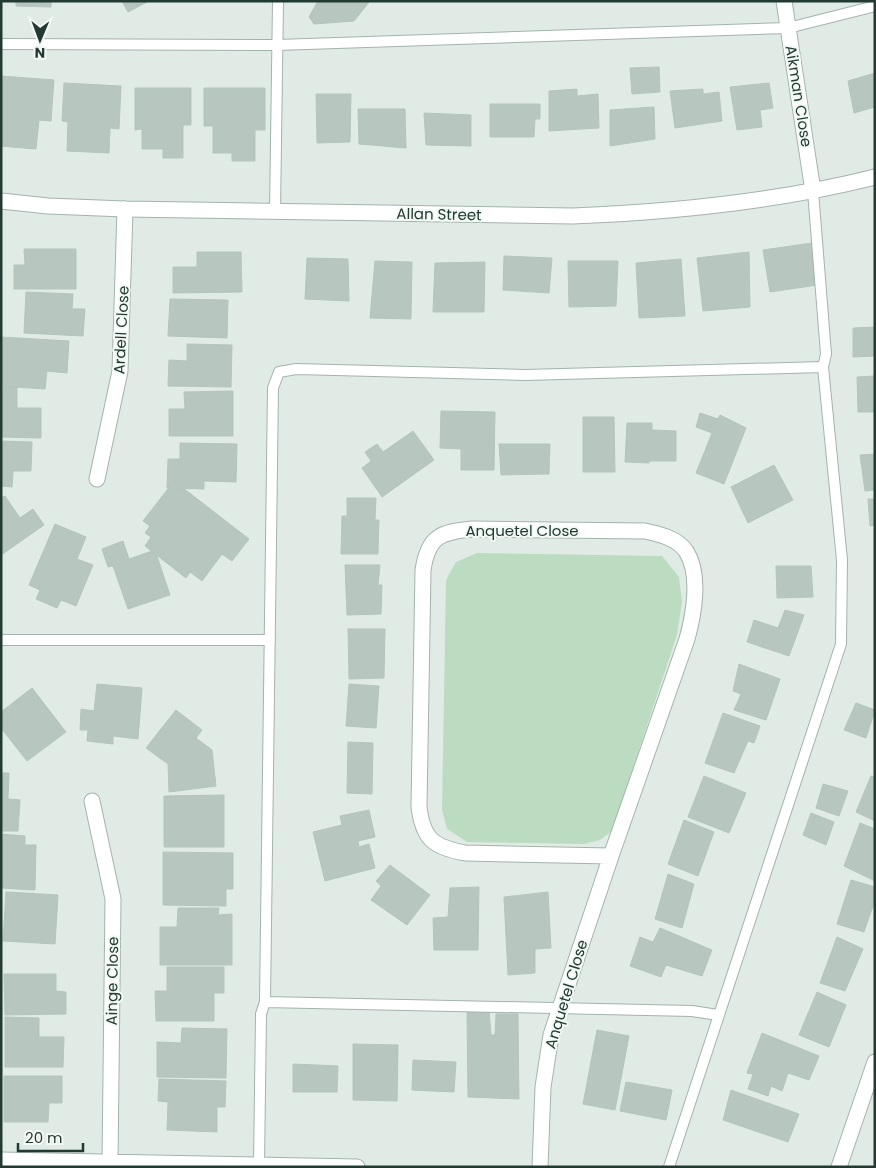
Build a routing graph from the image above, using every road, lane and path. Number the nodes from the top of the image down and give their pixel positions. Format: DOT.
graph roads {
  1 [pos="278,1"];
  2 [pos="784,1"];
  3 [pos="875,6"];
  4 [pos="788,28"];
  5 [pos="1,44"];
  6 [pos="277,45"];
  7 [pos="875,177"];
  8 [pos="813,191"];
  9 [pos="1,201"];
  10 [pos="125,209"];
  11 [pos="275,212"];
  12 [pos="823,367"];
  13 [pos="98,479"];
  14 [pos="1,640"];
  15 [pos="270,640"];
  16 [pos="92,801"];
  17 [pos="611,856"];
  18 [pos="265,1002"];
  19 [pos="560,1008"];
  20 [pos="718,1015"];
  21 [pos="875,1062"];
  22 [pos="1,1160"];
  23 [pos="110,1163"];
  24 [pos="259,1165"];
  25 [pos="358,1167"];
  26 [pos="540,1167"];
  27 [pos="669,1167"];
  28 [pos="839,1167"];
  1 -- 6 [label="lane"];
  2 -- 4 [label="street, Aikman Close"];
  3 -- 4 [label="lane"];
  4 -- 6 [label="lane"];
  4 -- 8 [label="street, Aikman Close"];
  5 -- 6 [label="lane"];
  6 -- 11 [label="lane"];
  7 -- 8 [label="street, Allan Street"];
  8 -- 11 [label="street, Allan Street"];
  8 -- 12 [label="lane"];
  9 -- 10 [label="street, Allan Street"];
  10 -- 11 [label="street, Allan Street"];
  10 -- 13 [label="street, Ardell Close"];
  12 -- 15 [label="lane"];
  12 -- 20 [label="lane"];
  14 -- 15 [label="lane"];
  15 -- 18 [label="lane"];
  16 -- 23 [label="street, Ainge Close"];
  17 -- 17 [label="street, Anquetel Close"];
  17 -- 19 [label="street, Anquetel Close"];
  18 -- 19 [label="lane"];
  18 -- 24 [label="lane"];
  19 -- 20 [label="lane"];
  19 -- 26 [label="street, Anquetel Close"];
  20 -- 27 [label="lane"];
  21 -- 28 [label="street"];
  22 -- 23 [label="street"];
  23 -- 24 [label="street"];
  24 -- 25 [label="street"];
}
